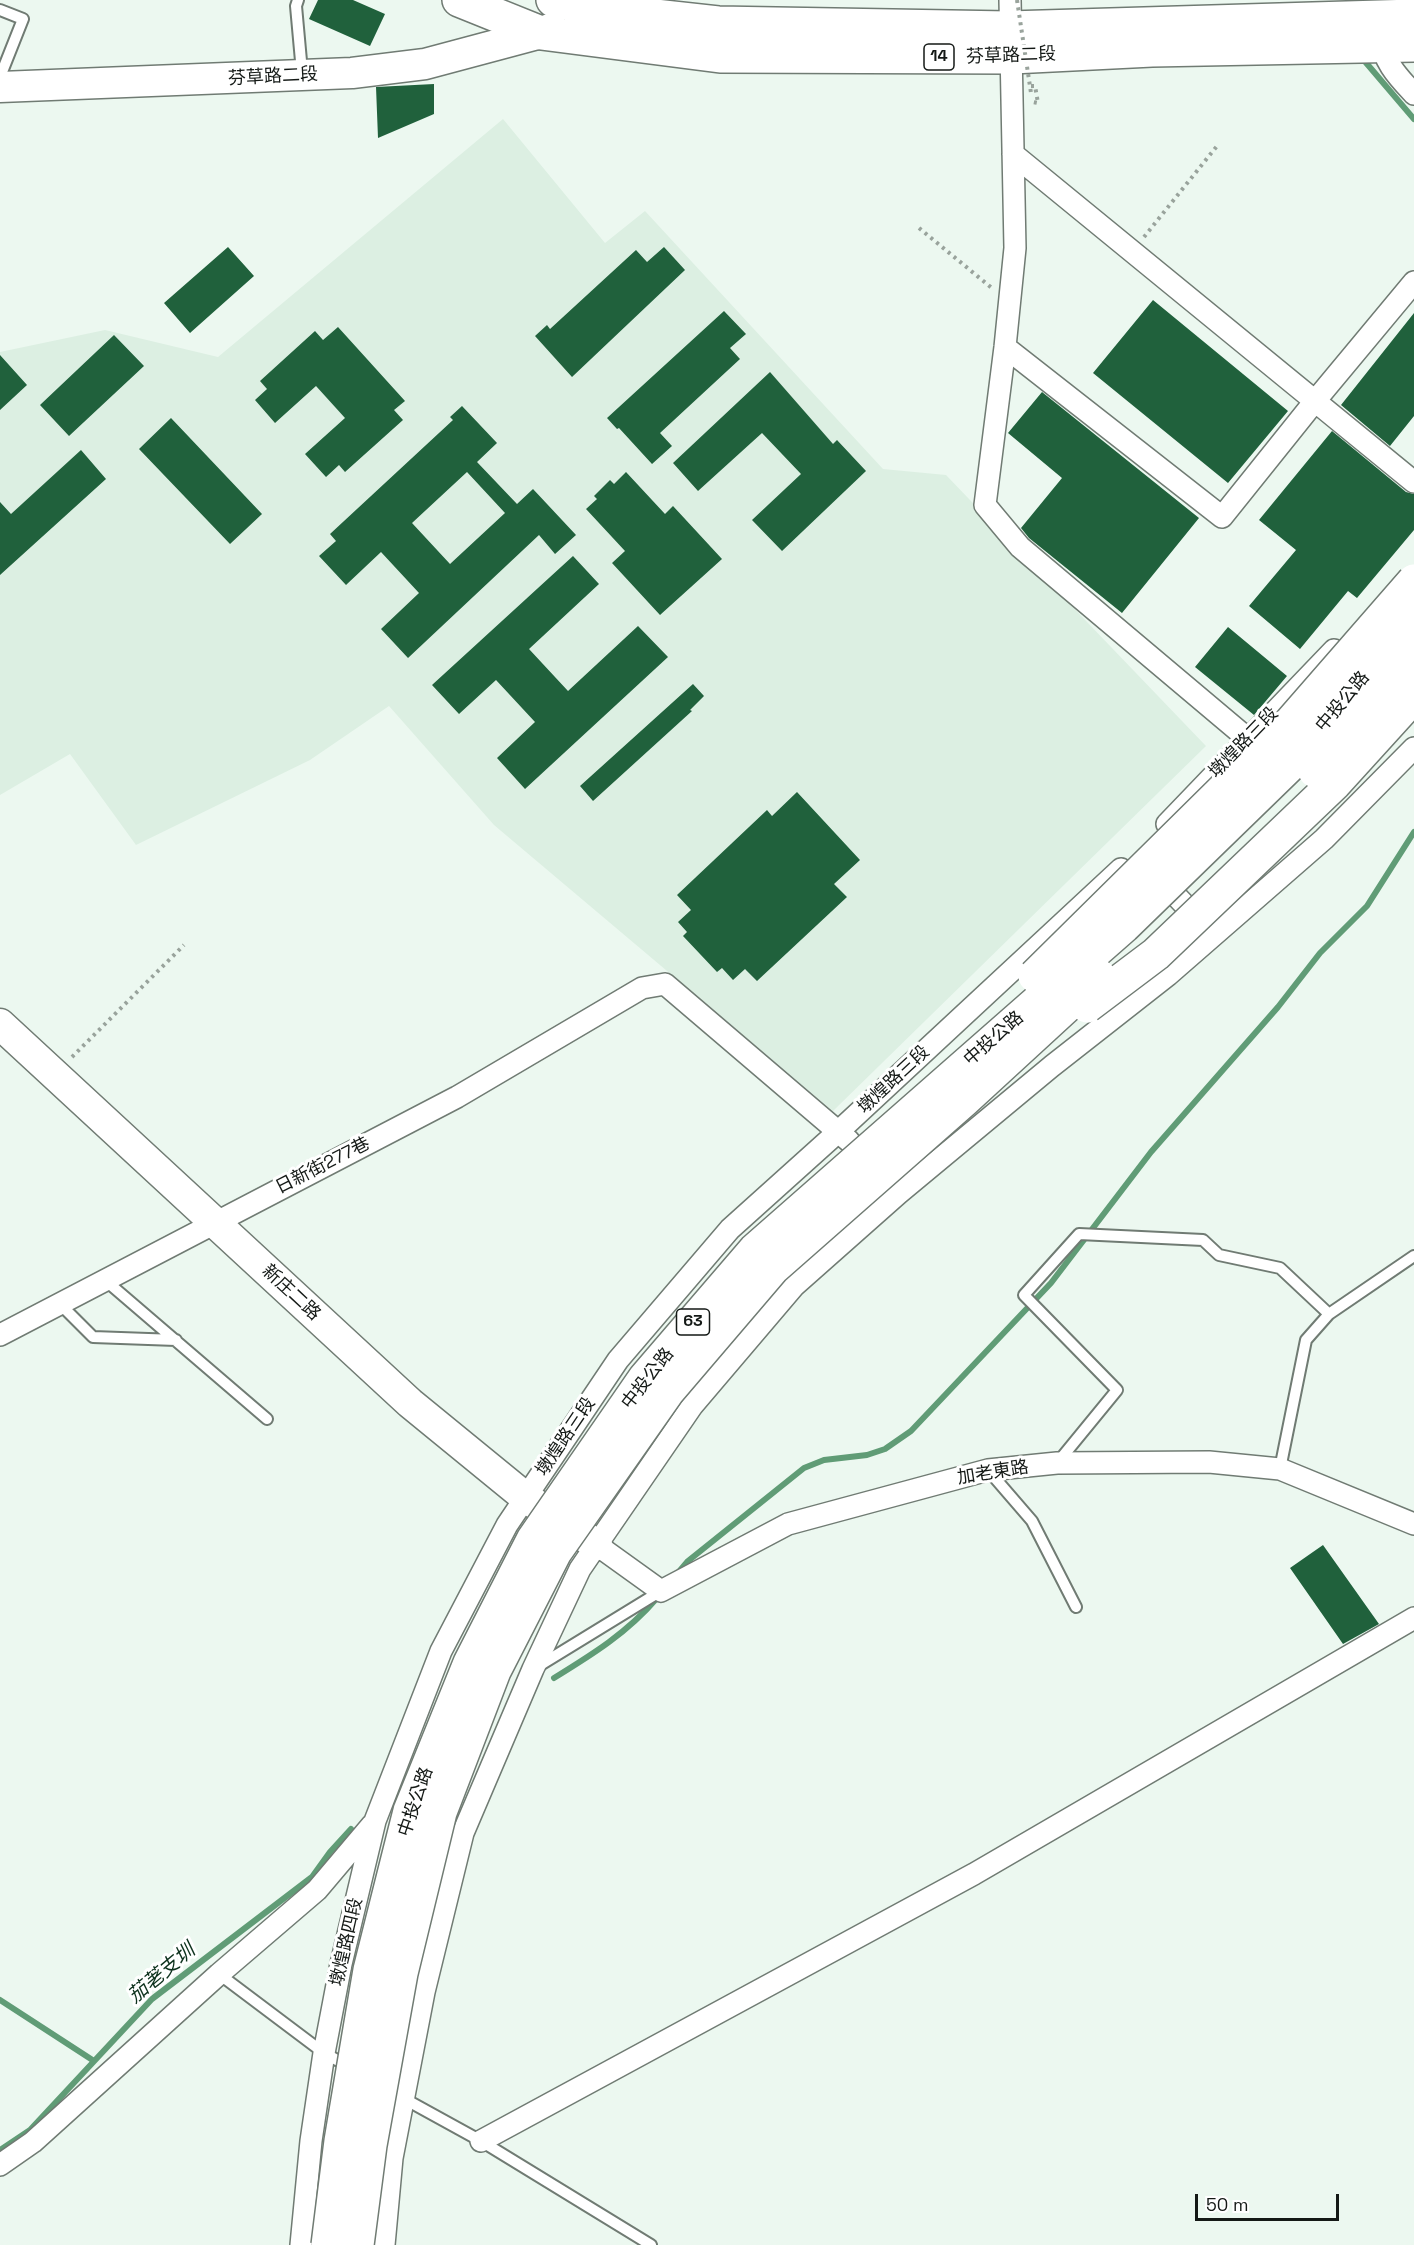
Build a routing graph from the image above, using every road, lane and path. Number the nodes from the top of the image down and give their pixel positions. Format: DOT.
graph roads {
  1 [pos="298,0"];
  2 [pos="459,0"];
  3 [pos="553,0"];
  4 [pos="593,9"];
  5 [pos="0,10"];
  6 [pos="1012,21"];
  7 [pos="1363,30"];
  8 [pos="541,33"];
  9 [pos="1414,45"];
  10 [pos="302,75"];
  11 [pos="0,77"];
  12 [pos="1035,86"];
  13 [pos="0,87"];
  14 [pos="1414,94"];
  15 [pos="1218,146"];
  16 [pos="1013,154"];
  17 [pos="919,228"];
  18 [pos="1132,251"];
  19 [pos="1414,282"];
  20 [pos="1009,303"];
  21 [pos="1005,347"];
  22 [pos="1315,400"];
  23 [pos="1414,482"];
  24 [pos="1414,563"];
  25 [pos="1414,581"];
  26 [pos="1414,618"];
  27 [pos="1414,656"];
  28 [pos="1414,696"];
  29 [pos="1248,739"];
  30 [pos="1414,748"];
  31 [pos="1137,855"];
  32 [pos="1214,935"];
  33 [pos="183,945"];
  34 [pos="0,1024"];
  35 [pos="55,1074"];
  36 [pos="952,1093"];
  37 [pos="839,1131"];
  38 [pos="899,1193"];
  39 [pos="214,1222"];
  40 [pos="1414,1256"];
  41 [pos="105,1279"];
  42 [pos="59,1304"];
  43 [pos="1329,1314"];
  44 [pos="0,1335"];
  45 [pos="176,1340"];
  46 [pos="267,1419"];
  47 [pos="1057,1463"];
  48 [pos="1280,1468"];
  49 [pos="988,1470"];
  50 [pos="525,1497"];
  51 [pos="1414,1524"];
  52 [pos="597,1545"];
  53 [pos="662,1591"];
  54 [pos="1076,1607"];
  55 [pos="1414,1618"];
  56 [pos="441,1651"];
  57 [pos="533,1670"];
  58 [pos="519,1702"];
  59 [pos="375,1821"];
  60 [pos="219,1974"];
  61 [pos="324,2053"];
  62 [pos="404,2098"];
  63 [pos="481,2141"];
  64 [pos="0,2165"];
  65 [pos="301,2245"];
  66 [pos="328,2245"];
  67 [pos="357,2245"];
  68 [pos="384,2245"];
  69 [pos="651,2245"];
  1 -- 10 [label="lane"];
  2 -- 8 [label="main road, 14"];
  3 -- 4 [label="main road, 14"];
  4 -- 6 [label="main road, 芬草路二段 / 14"];
  4 -- 8 [label="street, 芬草路二段"];
  5 -- 11 [label="lane"];
  6 -- 7 [label="main road, 芬草路二段 / 14"];
  6 -- 8 [label="main road, 芬草路二段 / 14"];
  6 -- 12 [label="path, bridge"];
  6 -- 16 [label="street"];
  7 -- 9 [label="main road, 14"];
  7 -- 14 [label="street"];
  8 -- 10 [label="street, 芬草路二段"];
  10 -- 13 [label="street, 芬草路二段"];
  15 -- 18 [label="path"];
  16 -- 18 [label="street"];
  16 -- 20 [label="street"];
  17 -- 20 [label="path"];
  18 -- 22 [label="street"];
  19 -- 22 [label="street"];
  20 -- 21 [label="street"];
  21 -- 22 [label="street"];
  21 -- 29 [label="street"];
  22 -- 23 [label="street"];
  24 -- 29 [label="street, 墩煌路三段"];
  25 -- 36 [label="main road, bridge"];
  26 -- 36 [label="main road, 中投公路 / 63, bridge"];
  27 -- 36 [label="main road, 中投公路 / 63, bridge"];
  28 -- 36 [label="main road, bridge"];
  29 -- 31 [label="street, 墩煌路三段"];
  30 -- 32 [label="street"];
  31 -- 32 [label="street"];
  31 -- 37 [label="street, 墩煌路三段"];
  32 -- 38 [label="street"];
  33 -- 35 [label="path"];
  34 -- 35 [label="street, 新庄二路"];
  35 -- 39 [label="street, 新庄二路"];
  36 -- 66 [label="main road, 中投公路 / 63, bridge"];
  36 -- 67 [label="main road, 中投公路 / 63, bridge"];
  37 -- 38 [label="street"];
  37 -- 39 [label="street, 日新街277巷"];
  37 -- 50 [label="street, 墩煌路三段"];
  38 -- 52 [label="street"];
  39 -- 41 [label="street, 日新街277巷"];
  39 -- 50 [label="street, 新庄二路"];
  40 -- 43 [label="lane"];
  41 -- 42 [label="street, 日新街277巷"];
  41 -- 45 [label="lane"];
  42 -- 44 [label="street, 日新街277巷"];
  42 -- 45 [label="lane"];
  43 -- 47 [label="lane"];
  43 -- 48 [label="lane"];
  45 -- 46 [label="lane"];
  47 -- 48 [label="street, 加老東路"];
  47 -- 49 [label="street, 加老東路"];
  48 -- 51 [label="street, 加老東路"];
  49 -- 53 [label="street, 加老東路"];
  49 -- 54 [label="lane"];
  50 -- 52 [label="street, 新庄二路"];
  50 -- 56 [label="street, 墩煌路三段"];
  52 -- 53 [label="street"];
  52 -- 57 [label="street"];
  53 -- 57 [label="lane"];
  55 -- 63 [label="street"];
  56 -- 59 [label="street, 墩煌路四段"];
  57 -- 58 [label="street"];
  58 -- 59 [label="street"];
  58 -- 62 [label="street"];
  59 -- 60 [label="street"];
  59 -- 61 [label="street, 墩煌路四段"];
  60 -- 61 [label="lane"];
  60 -- 64 [label="street"];
  61 -- 62 [label="lane"];
  61 -- 65 [label="street, 墩煌路四段"];
  62 -- 63 [label="lane"];
  62 -- 68 [label="street"];
  63 -- 69 [label="lane"];
}
